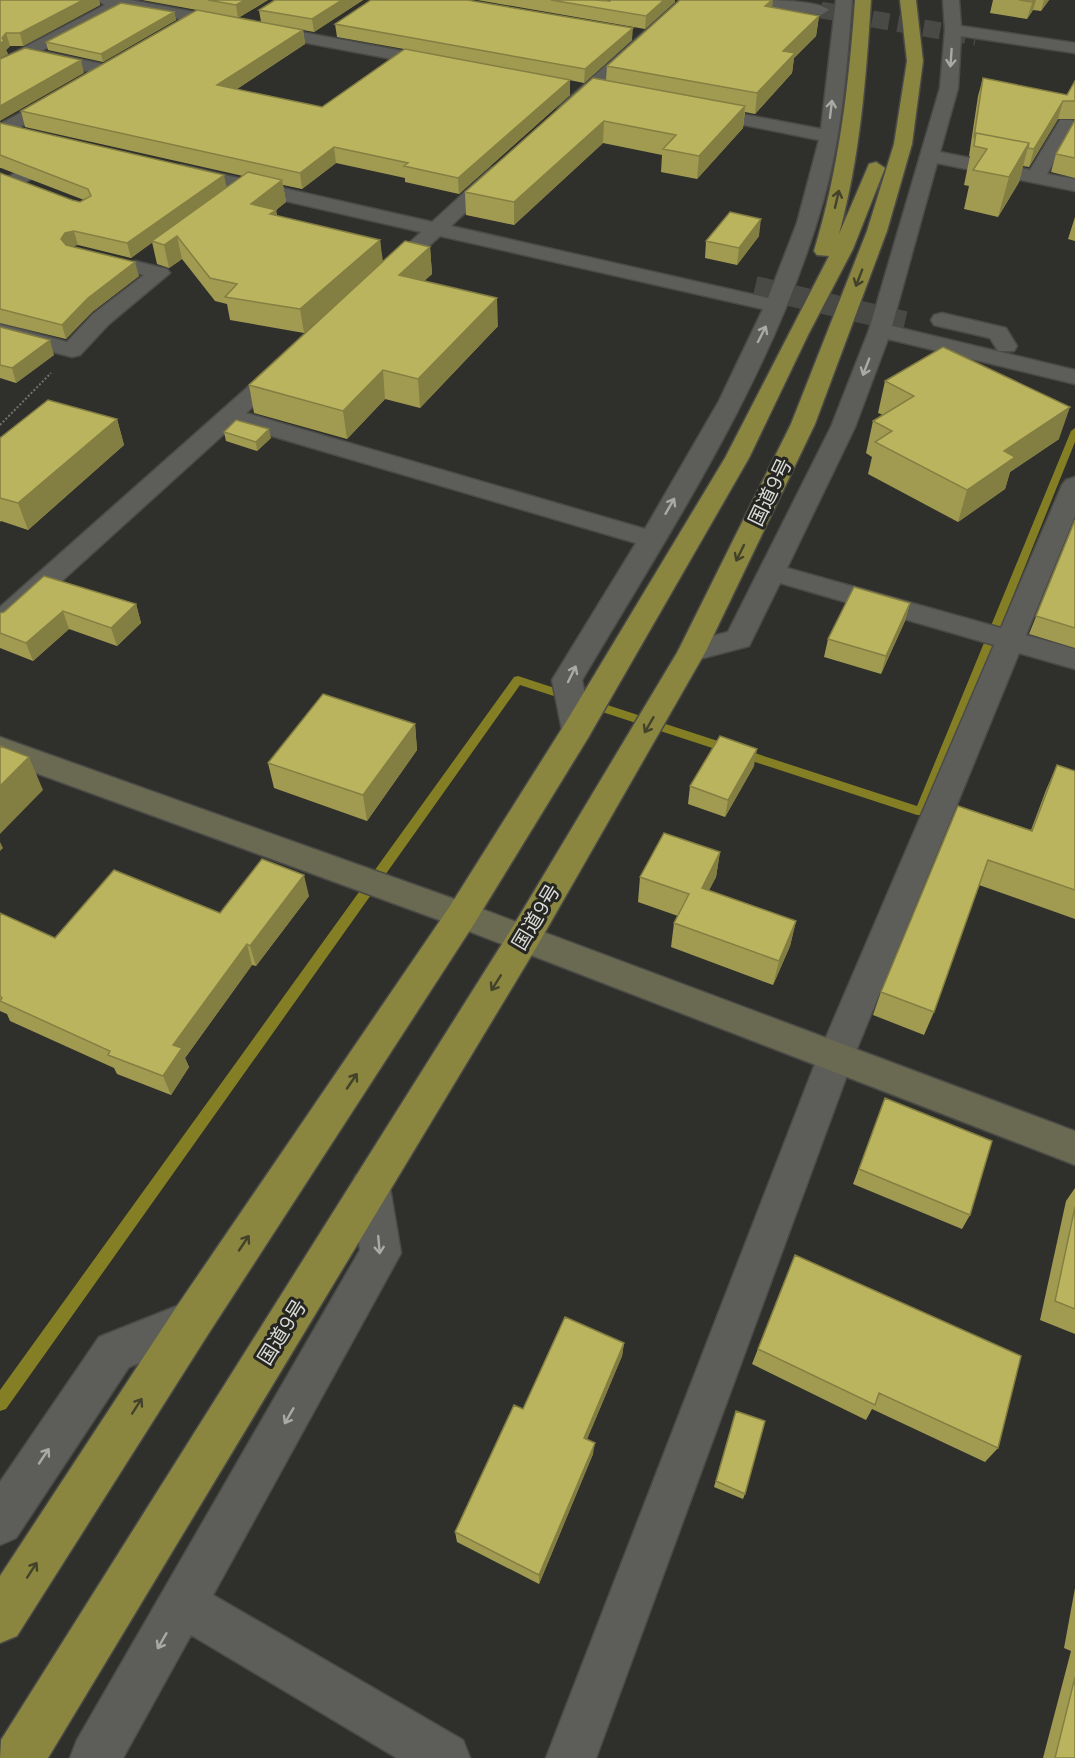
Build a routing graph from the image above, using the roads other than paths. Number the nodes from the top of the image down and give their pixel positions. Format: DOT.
graph roads {
  1 [pos="167,0"];
  2 [pos="689,0"];
  3 [pos="759,0"];
  4 [pos="791,0"];
  5 [pos="951,0"];
  6 [pos="112,2"];
  7 [pos="843,5"];
  8 [pos="152,9"];
  9 [pos="908,9"];
  10 [pos="266,10"];
  11 [pos="195,18"];
  12 [pos="240,26"];
  13 [pos="175,30"];
  14 [pos="333,30"];
  15 [pos="953,30"];
  16 [pos="625,32"];
  17 [pos="649,36"];
  18 [pos="976,37"];
  19 [pos="315,41"];
  20 [pos="1050,44"];
  21 [pos="0,48"];
  22 [pos="1075,48"];
  23 [pos="25,53"];
  24 [pos="931,56"];
  25 [pos="452,66"];
  26 [pos="0,67"];
  27 [pos="836,70"];
  28 [pos="858,83"];
  29 [pos="566,86"];
  30 [pos="589,90"];
  31 [pos="612,94"];
  32 [pos="680,107"];
  33 [pos="555,120"];
  34 [pos="1066,124"];
  35 [pos="1,129"];
  36 [pos="25,135"];
  37 [pos="828,136"];
  38 [pos="47,141"];
  39 [pos="917,150"];
  40 [pos="513,159"];
  41 [pos="159,166"];
  42 [pos="1036,177"];
  43 [pos="5,180"];
  44 [pos="1075,185"];
  45 [pos="247,186"];
  46 [pos="34,189"];
  47 [pos="229,199"];
  48 [pos="438,228"];
  49 [pos="889,241"];
  50 [pos="153,254"];
  51 [pos="111,262"];
  52 [pos="135,267"];
  53 [pos="630,272"];
  54 [pos="755,287"];
  55 [pos="368,291"];
  56 [pos="776,306"];
  57 [pos="942,320"];
  58 [pos="908,323"];
  59 [pos="880,330"];
  60 [pos="0,331"];
  61 [pos="796,335"];
  62 [pos="1006,346"];
  63 [pos="298,353"];
  64 [pos="1020,364"];
  65 [pos="1075,377"];
  66 [pos="229,416"];
  67 [pos="803,424"];
  68 [pos="716,426"];
  69 [pos="737,458"];
  70 [pos="828,460"];
  71 [pos="1075,485"];
  72 [pos="651,539"];
  73 [pos="772,572"];
  74 [pos="0,622"];
  75 [pos="1012,640"];
  76 [pos="692,651"];
  77 [pos="1075,659"];
  78 [pos="577,730"];
  79 [pos="0,748"];
  80 [pos="462,915"];
  81 [pos="524,938"];
  82 [pos="836,1056"];
  83 [pos="1075,1148"];
  84 [pos="370,1188"];
  85 [pos="192,1322"];
  86 [pos="4,1507"];
  87 [pos="183,1604"];
  88 [pos="0,1619"];
  89 [pos="19,1758"];
  90 [pos="95,1758"];
  91 [pos="445,1758"];
  92 [pos="572,1758"];
  1 -- 8 [label="street"];
  2 -- 17 [label="street"];
  3 -- 7 [label="street"];
  4 -- 7 [label="street"];
  5 -- 15 [label="street"];
  6 -- 8 [label="street"];
  6 -- 23 [label="street"];
  7 -- 27 [label="street"];
  7 -- 28 [label="highway"];
  8 -- 11 [label="street"];
  9 -- 39 [label="highway, 国道9号"];
  9 -- 61 [label="highway, 国道9号"];
  10 -- 12 [label="street"];
  11 -- 12 [label="street"];
  11 -- 13 [label="street"];
  12 -- 19 [label="street"];
  14 -- 19 [label="street"];
  15 -- 20 [label="street"];
  15 -- 39 [label="street, one-way"];
  16 -- 17 [label="street"];
  17 -- 30 [label="street"];
  18 -- 20 [label="street"];
  19 -- 25 [label="street"];
  20 -- 22 [label="street"];
  21 -- 23 [label="street"];
  23 -- 26 [label="street"];
  23 -- 35 [label="street"];
  24 -- 39 [label="highway"];
  27 -- 28 [label="street"];
  37 -- 27 [label="street, one-way"];
  61 -- 28 [label="highway, one-way"];
  29 -- 30 [label="street"];
  30 -- 31 [label="street"];
  30 -- 33 [label="street"];
  32 -- 37 [label="street"];
  34 -- 42 [label="street"];
  35 -- 36 [label="street"];
  37 -- 56 [label="street"];
  38 -- 43 [label="street"];
  39 -- 42 [label="street"];
  39 -- 49 [label="highway, 国道9号"];
  40 -- 48 [label="street"];
  41 -- 45 [label="street"];
  42 -- 44 [label="street"];
  43 -- 46 [label="street"];
  45 -- 47 [label="street"];
  45 -- 48 [label="street"];
  48 -- 53 [label="street"];
  48 -- 55 [label="street"];
  49 -- 59 [label="street"];
  49 -- 67 [label="highway, 国道9号, one-way"];
  50 -- 52 [label="street"];
  51 -- 52 [label="street"];
  52 -- 60 [label="street"];
  53 -- 54 [label="street"];
  53 -- 56 [label="street"];
  68 -- 56 [label="street, one-way"];
  57 -- 62 [label="street"];
  58 -- 62 [label="street"];
  59 -- 64 [label="street"];
  59 -- 70 [label="street, one-way"];
  61 -- 69 [label="highway, 国道9号"];
  62 -- 64 [label="street"];
  63 -- 66 [label="street"];
  64 -- 65 [label="street"];
  66 -- 72 [label="street"];
  66 -- 74 [label="street"];
  67 -- 70 [label="street"];
  67 -- 76 [label="highway, 国道9号, one-way"];
  68 -- 69 [label="street"];
  72 -- 68 [label="street, one-way"];
  69 -- 78 [label="highway, 国道9号"];
  70 -- 73 [label="street"];
  71 -- 75 [label="street"];
  78 -- 72 [label="street, one-way"];
  73 -- 75 [label="street"];
  73 -- 76 [label="street"];
  75 -- 77 [label="street"];
  75 -- 82 [label="street"];
  76 -- 81 [label="highway, 国道9号, one-way"];
  78 -- 80 [label="highway, 国道9号"];
  79 -- 80 [label="street"];
  80 -- 81 [label="street"];
  85 -- 80 [label="highway, 国道9号, one-way"];
  81 -- 82 [label="street"];
  81 -- 84 [label="highway, 国道9号, one-way"];
  82 -- 83 [label="street"];
  82 -- 92 [label="street"];
  84 -- 87 [label="street, one-way"];
  84 -- 89 [label="highway, 国道9号"];
  86 -- 85 [label="street, one-way"];
  88 -- 85 [label="highway, 国道9号, one-way"];
  87 -- 90 [label="street, one-way"];
  87 -- 91 [label="street"];
}
